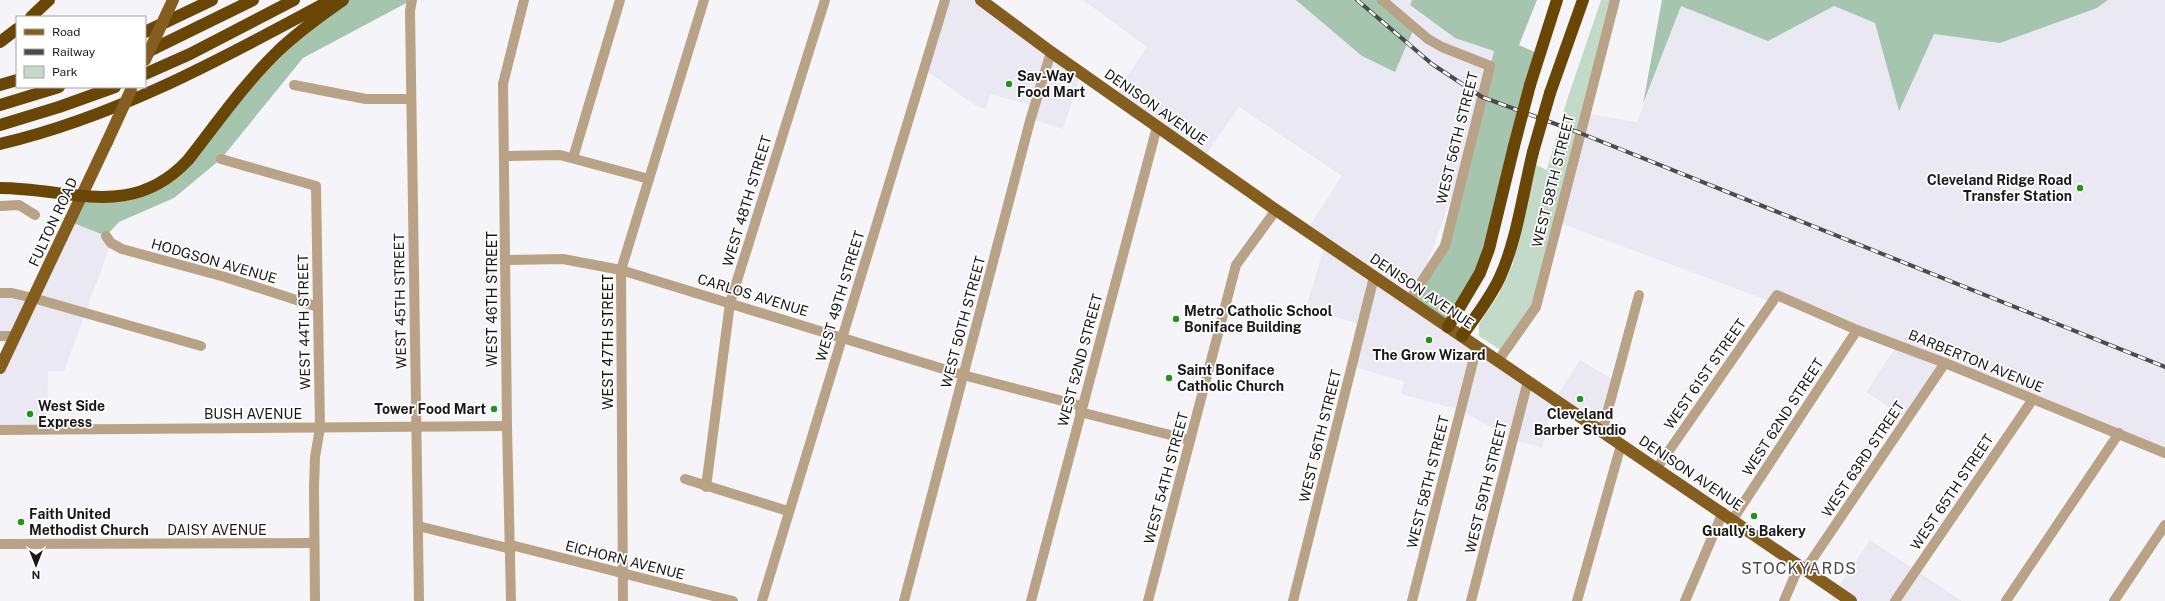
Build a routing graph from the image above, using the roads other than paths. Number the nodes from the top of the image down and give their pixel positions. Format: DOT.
graph roads {
  1 [pos="49,0"];
  2 [pos="173,0"];
  3 [pos="212,0"];
  4 [pos="253,0"];
  5 [pos="294,0"];
  6 [pos="331,0"];
  7 [pos="343,0"];
  8 [pos="412,0"];
  9 [pos="524,0"];
  10 [pos="620,0"];
  11 [pos="704,0"];
  12 [pos="825,0"];
  13 [pos="945,0"];
  14 [pos="981,0"];
  15 [pos="1382,0"];
  16 [pos="1557,0"];
  17 [pos="1583,0"];
  18 [pos="1615,0"];
  19 [pos="32,16"];
  20 [pos="16,30"];
  21 [pos="146,32"];
  22 [pos="0,42"];
  23 [pos="1051,52"];
  24 [pos="146,53"];
  25 [pos="146,58"];
  26 [pos="146,74"];
  27 [pos="16,80"];
  28 [pos="0,85"];
  29 [pos="294,85"];
  30 [pos="56,88"];
  31 [pos="112,88"];
  32 [pos="132,88"];
  33 [pos="410,100"];
  34 [pos="0,105"];
  35 [pos="0,125"];
  36 [pos="1157,126"];
  37 [pos="0,144"];
  38 [pos="505,156"];
  39 [pos="221,158"];
  40 [pos="573,158"];
  41 [pos="649,179"];
  42 [pos="0,188"];
  43 [pos="82,197"];
  44 [pos="0,206"];
  45 [pos="1276,210"];
  46 [pos="35,215"];
  47 [pos="106,236"];
  48 [pos="506,260"];
  49 [pos="621,270"];
  50 [pos="1374,277"];
  51 [pos="0,293"];
  52 [pos="1639,295"];
  53 [pos="1777,295"];
  54 [pos="33,298"];
  55 [pos="1409,301"];
  56 [pos="730,303"];
  57 [pos="318,306"];
  58 [pos="1448,327"];
  59 [pos="1857,330"];
  60 [pos="0,336"];
  61 [pos="16,336"];
  62 [pos="1462,336"];
  63 [pos="842,337"];
  64 [pos="201,346"];
  65 [pos="1477,346"];
  66 [pos="1498,360"];
  67 [pos="1945,363"];
  68 [pos="0,368"];
  69 [pos="963,375"];
  70 [pos="1528,381"];
  71 [pos="2033,399"];
  72 [pos="1081,409"];
  73 [pos="416,426"];
  74 [pos="507,426"];
  75 [pos="320,428"];
  76 [pos="0,430"];
  77 [pos="1602,432"];
  78 [pos="2119,434"];
  79 [pos="1190,440"];
  80 [pos="1622,445"];
  81 [pos="2165,452"];
  82 [pos="1657,468"];
  83 [pos="685,479"];
  84 [pos="706,486"];
  85 [pos="788,511"];
  86 [pos="1723,512"];
  87 [pos="1733,519"];
  88 [pos="2165,525"];
  89 [pos="418,526"];
  90 [pos="314,543"];
  91 [pos="0,544"];
  92 [pos="511,547"];
  93 [pos="1802,568"];
  94 [pos="622,574"];
  95 [pos="315,601"];
  96 [pos="419,601"];
  97 [pos="511,601"];
  98 [pos="623,601"];
  99 [pos="733,601"];
  100 [pos="762,601"];
  101 [pos="904,601"];
  102 [pos="1031,601"];
  103 [pos="1148,601"];
  104 [pos="1293,601"];
  105 [pos="1412,601"];
  106 [pos="1471,601"];
  107 [pos="1577,601"];
  108 [pos="1685,601"];
  109 [pos="1784,601"];
  110 [pos="1851,601"];
  111 [pos="1895,601"];
  112 [pos="2006,601"];
  113 [pos="2114,601"];
  1 -- 19 [label="highway"];
  2 -- 25 [label="main road, bridge"];
  3 -- 21 [label="highway"];
  4 -- 24 [label="highway"];
  5 -- 26 [label="highway"];
  6 -- 37 [label="highway"];
  7 -- 43 [label="highway"];
  8 -- 33 [label="street, WEST 45TH STREET"];
  9 -- 38 [label="street, WEST 46TH STREET"];
  10 -- 40 [label="street"];
  11 -- 41 [label="street, WEST 47TH STREET"];
  12 -- 56 [label="street, WEST 48TH STREET"];
  13 -- 63 [label="street, WEST 49TH STREET"];
  14 -- 23 [label="main road, DENISON AVENUE"];
  15 -- 55 [label="street, WEST 56TH STREET"];
  16 -- 58 [label="highway, bridge"];
  17 -- 62 [label="highway, bridge"];
  18 -- 66 [label="street, WEST 58TH STREET"];
  20 -- 22 [label="highway"];
  23 -- 36 [label="main road, DENISON AVENUE"];
  23 -- 69 [label="street, WEST 50TH STREET"];
  27 -- 28 [label="highway"];
  29 -- 33 [label="street"];
  30 -- 34 [label="highway"];
  31 -- 35 [label="highway"];
  32 -- 43 [label="main road, FULTON ROAD, bridge"];
  33 -- 73 [label="street, WEST 45TH STREET"];
  36 -- 45 [label="main road, DENISON AVENUE"];
  36 -- 72 [label="street, WEST 52ND STREET"];
  38 -- 40 [label="street"];
  38 -- 48 [label="street, WEST 46TH STREET"];
  39 -- 57 [label="street, WEST 44TH STREET"];
  40 -- 41 [label="street"];
  41 -- 49 [label="street, WEST 47TH STREET"];
  42 -- 43 [label="highway"];
  43 -- 54 [label="main road, FULTON ROAD"];
  44 -- 46 [label="street"];
  45 -- 50 [label="main road, DENISON AVENUE"];
  45 -- 79 [label="street, WEST 54TH STREET"];
  47 -- 57 [label="street, HODGSON AVENUE"];
  48 -- 49 [label="street, CARLOS AVENUE"];
  48 -- 74 [label="street, WEST 46TH STREET"];
  49 -- 56 [label="street, CARLOS AVENUE"];
  49 -- 94 [label="street, WEST 47TH STREET"];
  50 -- 55 [label="main road, DENISON AVENUE"];
  50 -- 104 [label="street, WEST 56TH STREET"];
  51 -- 54 [label="street"];
  52 -- 77 [label="street"];
  53 -- 59 [label="street, BARBERTON AVENUE"];
  53 -- 82 [label="street, WEST 61ST STREET"];
  54 -- 61 [label="main road, FULTON ROAD"];
  54 -- 64 [label="street"];
  55 -- 58 [label="main road, DENISON AVENUE"];
  56 -- 63 [label="street, CARLOS AVENUE"];
  56 -- 84 [label="street, WEST 48TH STREET"];
  57 -- 75 [label="street, WEST 44TH STREET"];
  58 -- 62 [label="main road, DENISON AVENUE"];
  59 -- 67 [label="street, BARBERTON AVENUE"];
  59 -- 87 [label="street, WEST 62ND STREET"];
  60 -- 61 [label="street"];
  61 -- 68 [label="main road, FULTON ROAD"];
  62 -- 65 [label="main road, DENISON AVENUE"];
  63 -- 69 [label="street, CARLOS AVENUE"];
  63 -- 85 [label="street, WEST 49TH STREET"];
  65 -- 66 [label="main road, DENISON AVENUE"];
  65 -- 105 [label="street, WEST 58TH STREET"];
  66 -- 70 [label="main road, DENISON AVENUE"];
  67 -- 71 [label="street, BARBERTON AVENUE"];
  67 -- 93 [label="street, WEST 63RD STREET"];
  69 -- 72 [label="street, CARLOS AVENUE"];
  69 -- 101 [label="street, WEST 50TH STREET"];
  70 -- 77 [label="main road, DENISON AVENUE"];
  70 -- 106 [label="street, WEST 59TH STREET"];
  71 -- 78 [label="street, BARBERTON AVENUE"];
  71 -- 111 [label="street, WEST 65TH STREET"];
  72 -- 79 [label="street, CARLOS AVENUE"];
  72 -- 102 [label="street, WEST 52ND STREET"];
  73 -- 74 [label="street, BUSH AVENUE"];
  73 -- 75 [label="street, BUSH AVENUE"];
  73 -- 89 [label="street, WEST 45TH STREET"];
  74 -- 92 [label="street, WEST 46TH STREET"];
  75 -- 76 [label="street, BUSH AVENUE"];
  75 -- 90 [label="street, WEST 44TH STREET"];
  77 -- 80 [label="main road, DENISON AVENUE"];
  78 -- 81 [label="street, BARBERTON AVENUE"];
  78 -- 112 [label="street"];
  79 -- 103 [label="street, WEST 54TH STREET"];
  80 -- 82 [label="main road, DENISON AVENUE"];
  80 -- 107 [label="street"];
  82 -- 86 [label="main road, DENISON AVENUE"];
  83 -- 84 [label="street"];
  84 -- 85 [label="street"];
  85 -- 100 [label="street, WEST 49TH STREET"];
  86 -- 87 [label="main road, DENISON AVENUE"];
  86 -- 108 [label="street"];
  87 -- 93 [label="main road, DENISON AVENUE"];
  88 -- 113 [label="street"];
  89 -- 92 [label="street, EICHORN AVENUE"];
  89 -- 96 [label="street, WEST 45TH STREET"];
  90 -- 91 [label="street, DAISY AVENUE"];
  90 -- 95 [label="street, WEST 44TH STREET"];
  92 -- 94 [label="street, EICHORN AVENUE"];
  92 -- 97 [label="street, WEST 46TH STREET"];
  93 -- 109 [label="street, WEST 63RD STREET"];
  93 -- 110 [label="main road, DENISON AVENUE"];
  94 -- 98 [label="street, WEST 47TH STREET"];
  94 -- 99 [label="street, EICHORN AVENUE"];
}
